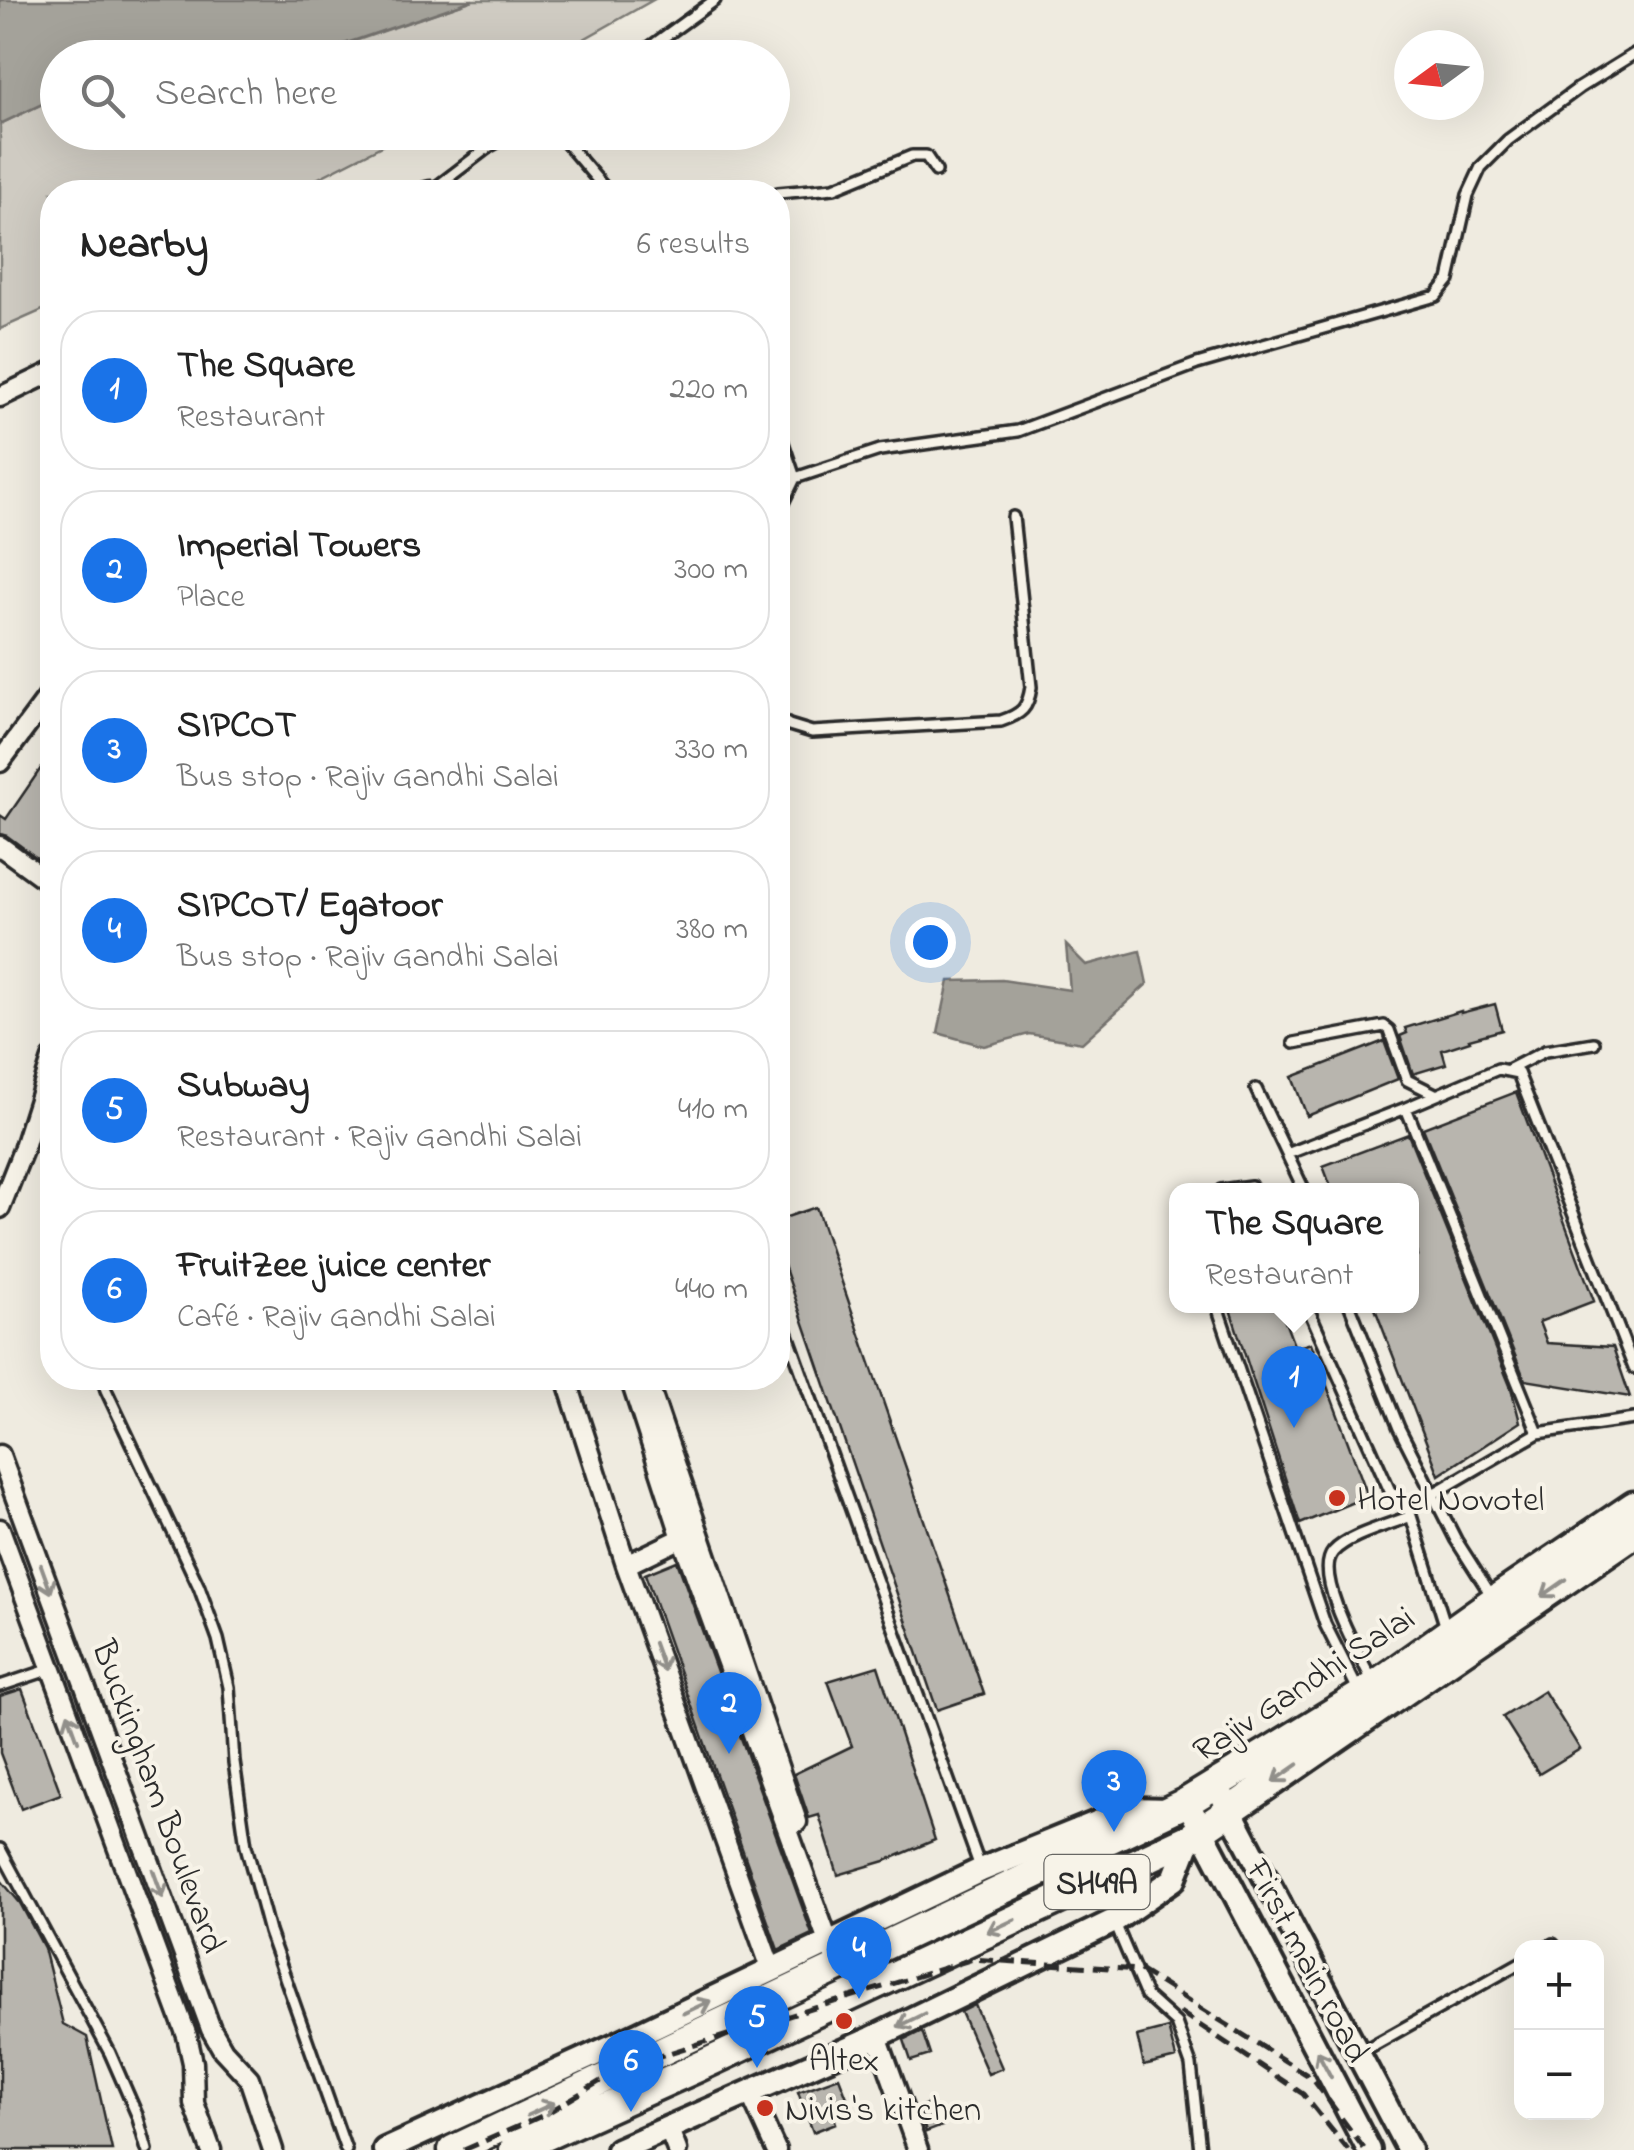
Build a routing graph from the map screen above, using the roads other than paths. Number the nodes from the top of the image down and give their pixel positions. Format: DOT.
graph roads {
  1 [pos="715,0"];
  2 [pos="659,40"];
  3 [pos="1634,54"];
  4 [pos="485,150"];
  5 [pos="572,150"];
  6 [pos="936,171"];
  7 [pos="445,180"];
  8 [pos="598,180"];
  9 [pos="790,192"];
  10 [pos="40,378"];
  11 [pos="0,397"];
  12 [pos="790,463"];
  13 [pos="795,478"];
  14 [pos="790,488"];
  15 [pos="1014,517"];
  16 [pos="40,708"];
  17 [pos="790,724"];
  18 [pos="0,762"];
  19 [pos="0,846"];
  20 [pos="40,875"];
  21 [pos="1294,1043"];
  22 [pos="1594,1043"];
  23 [pos="1508,1070"];
  24 [pos="1256,1088"];
  25 [pos="1435,1094"];
  26 [pos="40,1095"];
  27 [pos="1406,1108"];
  28 [pos="1287,1154"];
  29 [pos="1301,1183"];
  30 [pos="0,1208"];
  31 [pos="1220,1313"];
  32 [pos="1310,1313"];
  33 [pos="1353,1313"];
  34 [pos="790,1340"];
  35 [pos="1634,1368"];
  36 [pos="106,1390"];
  37 [pos="570,1390"];
  38 [pos="634,1390"];
  39 [pos="650,1390"];
  40 [pos="1634,1419"];
  41 [pos="1538,1433"];
  42 [pos="0,1455"];
  43 [pos="1432,1494"];
  44 [pos="1634,1506"];
  45 [pos="1411,1516"];
  46 [pos="0,1529"];
  47 [pos="1634,1533"];
  48 [pos="682,1538"];
  49 [pos="626,1565"];
  50 [pos="1494,1600"];
  51 [pos="1448,1633"];
  52 [pos="52,1669"];
  53 [pos="0,1686"];
  54 [pos="1369,1698"];
  55 [pos="112,1757"];
  56 [pos="87,1766"];
  57 [pos="1217,1785"];
  58 [pos="1178,1806"];
  59 [pos="1230,1812"];
  60 [pos="1196,1835"];
  61 [pos="0,1849"];
  62 [pos="981,1870"];
  63 [pos="1114,1921"];
  64 [pos="839,1953"];
  65 [pos="1514,1966"];
  66 [pos="772,1971"];
  67 [pos="877,2036"];
  68 [pos="216,2039"];
  69 [pos="190,2048"];
  70 [pos="1358,2054"];
  71 [pos="750,2092"];
  72 [pos="668,2127"];
  73 [pos="148,2150"];
  74 [pos="210,2150"];
  75 [pos="273,2150"];
  76 [pos="346,2150"];
  77 [pos="385,2150"];
  78 [pos="453,2150"];
  79 [pos="514,2150"];
  80 [pos="618,2150"];
  81 [pos="677,2150"];
  82 [pos="776,2150"];
  83 [pos="918,2150"];
  84 [pos="1200,2150"];
  85 [pos="1369,2150"];
  86 [pos="1409,2150"];
  1 -- 2 [label="lane"];
  3 -- 13 [label="lane"];
  4 -- 7 [label="lane"];
  5 -- 8 [label="lane"];
  6 -- 9 [label="lane"];
  10 -- 11 [label="street"];
  12 -- 13 [label="lane"];
  13 -- 14 [label="lane"];
  15 -- 17 [label="lane"];
  16 -- 18 [label="street"];
  19 -- 20 [label="street"];
  21 -- 25 [label="lane"];
  22 -- 23 [label="lane"];
  23 -- 25 [label="lane"];
  23 -- 35 [label="lane"];
  24 -- 28 [label="lane"];
  25 -- 27 [label="lane"];
  26 -- 30 [label="street"];
  27 -- 28 [label="lane"];
  27 -- 41 [label="lane"];
  28 -- 29 [label="lane"];
  31 -- 54 [label="lane"];
  32 -- 45 [label="lane"];
  33 -- 43 [label="lane"];
  34 -- 62 [label="lane"];
  36 -- 76 [label="lane"];
  37 -- 49 [label="street"];
  38 -- 48 [label="street"];
  39 -- 64 [label="street"];
  40 -- 41 [label="lane"];
  41 -- 43 [label="lane"];
  42 -- 55 [label="street, Buckingham Boulevard, one-way"];
  43 -- 50 [label="lane"];
  44 -- 50 [label="main road, Rajiv Gandhi Salai / SH49A"];
  45 -- 51 [label="lane"];
  45 -- 54 [label="lane"];
  46 -- 52 [label="street, Buckingham Boulevard"];
  47 -- 54 [label="main road, Rajiv Gandhi Salai / SH49A, one-way"];
  48 -- 49 [label="street"];
  48 -- 64 [label="street"];
  49 -- 66 [label="street, one-way"];
  50 -- 51 [label="main road, Rajiv Gandhi Salai / SH49A"];
  51 -- 54 [label="main road, Rajiv Gandhi Salai / SH49A"];
  52 -- 53 [label="lane"];
  56 -- 52 [label="street, Buckingham Boulevard, one-way"];
  54 -- 57 [label="main road, Rajiv Gandhi Salai / SH49A"];
  54 -- 59 [label="main road, Rajiv Gandhi Salai / SH49A, one-way"];
  55 -- 56 [label="street"];
  55 -- 68 [label="street, Buckingham Boulevard, one-way"];
  56 -- 69 [label="street, Buckingham Boulevard"];
  57 -- 58 [label="main road, Rajiv Gandhi Salai / SH49A"];
  57 -- 59 [label="street"];
  58 -- 60 [label="street, First main road"];
  58 -- 62 [label="street"];
  58 -- 64 [label="main road, Rajiv Gandhi Salai / SH49A"];
  59 -- 60 [label="main road, Rajiv Gandhi Salai / SH49A"];
  59 -- 70 [label="street"];
  60 -- 63 [label="street"];
  60 -- 79 [label="main road, Rajiv Gandhi Salai / SH49A, one-way"];
  85 -- 60 [label="street, First main road, one-way"];
  61 -- 73 [label="lane"];
  62 -- 64 [label="street"];
  63 -- 67 [label="street, one-way"];
  63 -- 84 [label="lane"];
  64 -- 66 [label="street"];
  78 -- 64 [label="main road, Rajiv Gandhi Salai / SH49A, one-way"];
  65 -- 70 [label="lane"];
  77 -- 66 [label="street, one-way"];
  67 -- 71 [label="street"];
  67 -- 83 [label="street"];
  68 -- 69 [label="street"];
  68 -- 75 [label="street, Buckingham Boulevard"];
  69 -- 74 [label="street, Buckingham Boulevard"];
  70 -- 86 [label="street"];
  71 -- 72 [label="street"];
  71 -- 82 [label="street"];
  72 -- 80 [label="street"];
  72 -- 81 [label="street"];
}
